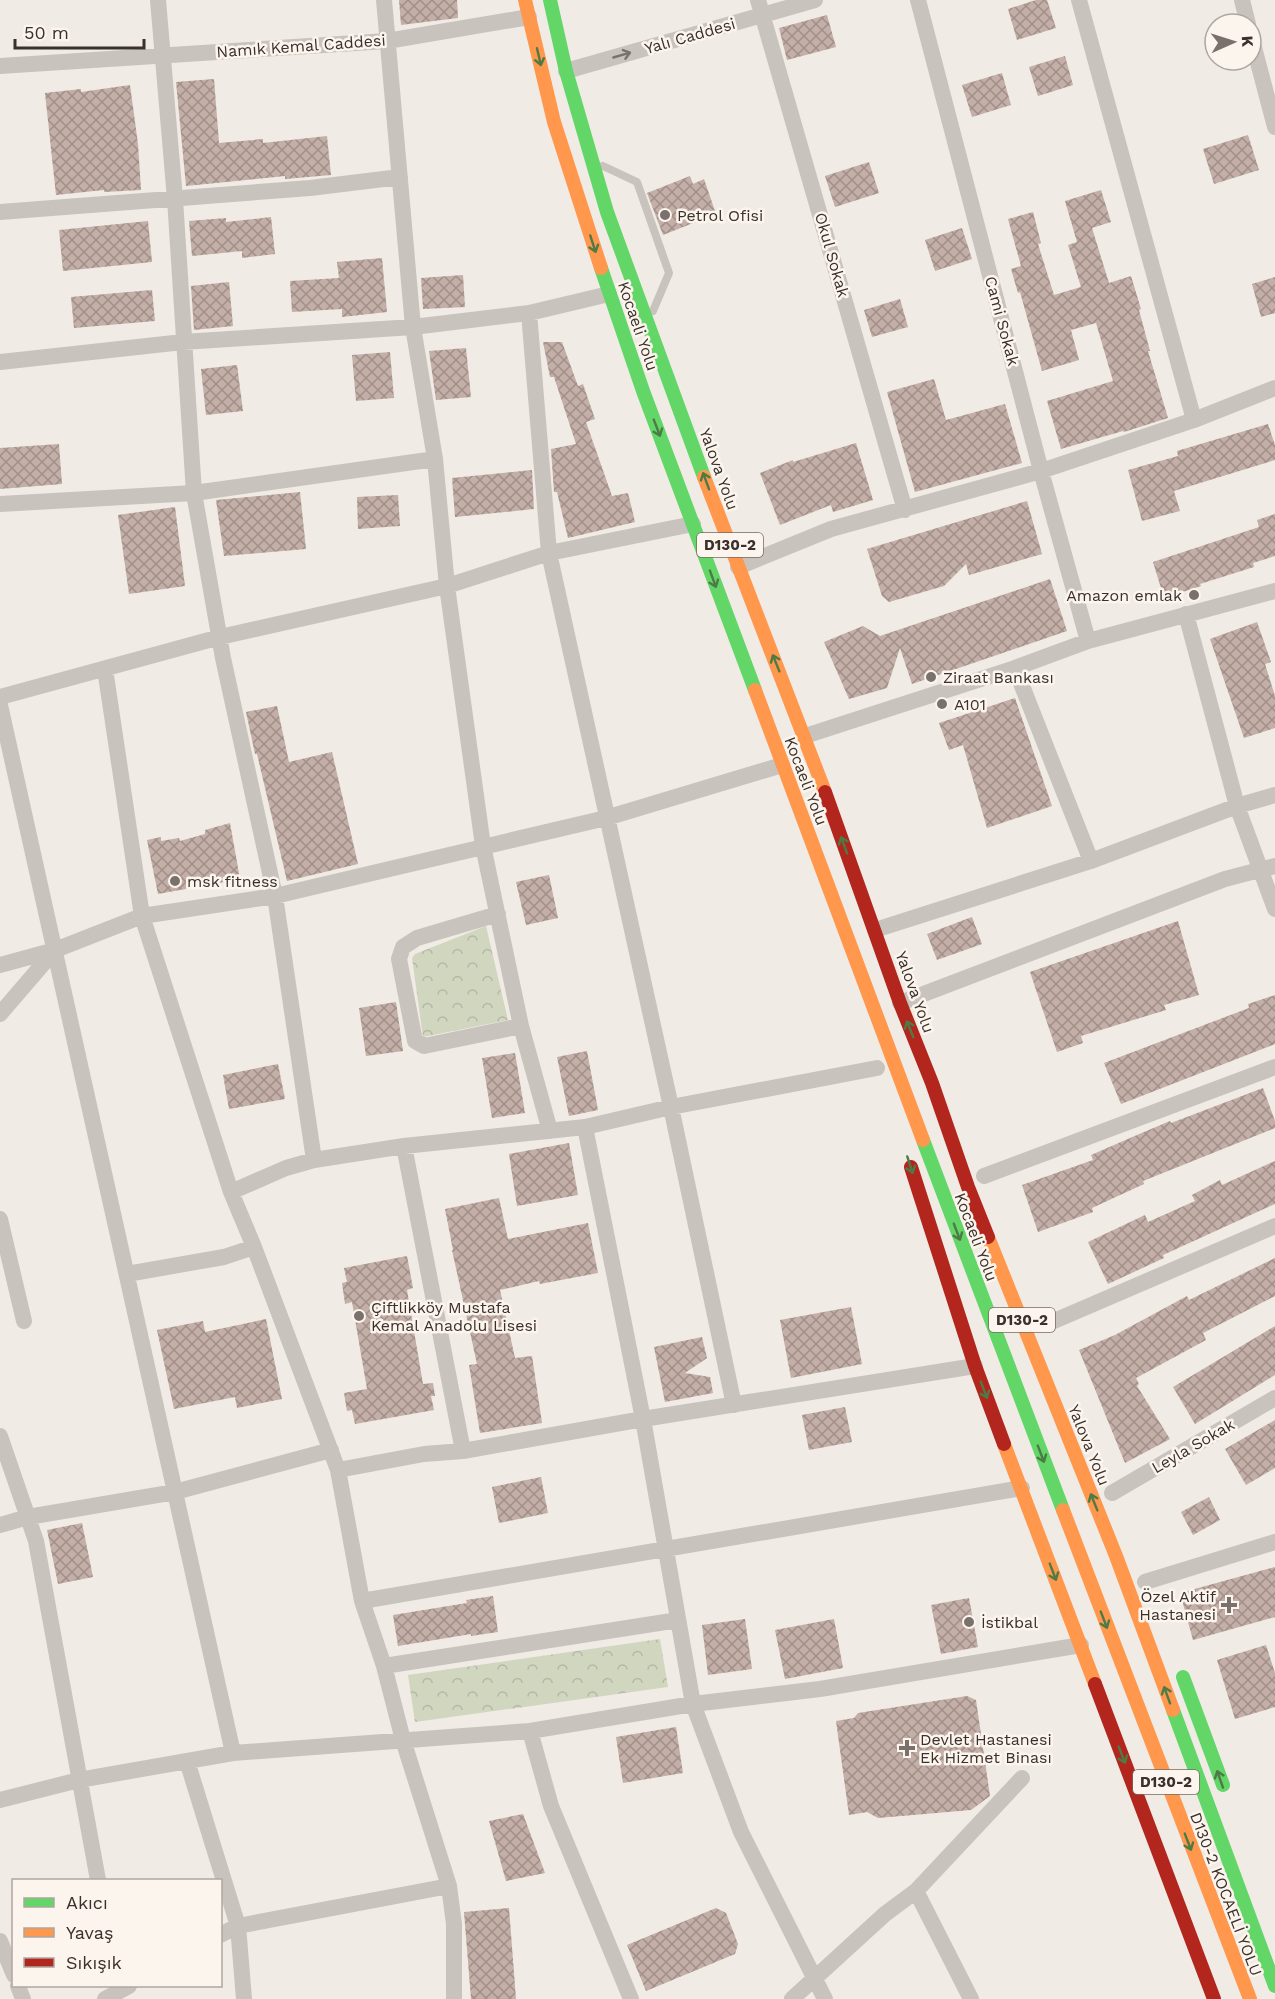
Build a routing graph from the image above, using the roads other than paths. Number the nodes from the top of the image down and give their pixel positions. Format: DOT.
graph roads {
  1 [pos="158,0"];
  2 [pos="384,0"];
  3 [pos="525,0"];
  4 [pos="815,0"];
  5 [pos="918,0"];
  6 [pos="1079,0"];
  7 [pos="554,8"];
  8 [pos="760,8"];
  9 [pos="529,17"];
  10 [pos="387,41"];
  11 [pos="163,55"];
  12 [pos="0,66"];
  13 [pos="566,71"];
  14 [pos="1260,72"];
  15 [pos="1275,127"];
  16 [pos="592,160"];
  17 [pos="400,177"];
  18 [pos="175,199"];
  19 [pos="0,212"];
  20 [pos="609,294"];
  21 [pos="529,313"];
  22 [pos="648,322"];
  23 [pos="413,327"];
  24 [pos="183,342"];
  25 [pos="0,362"];
  26 [pos="1275,388"];
  27 [pos="1194,420"];
  28 [pos="435,459"];
  29 [pos="1041,471"];
  30 [pos="194,493"];
  31 [pos="0,504"];
  32 [pos="905,510"];
  33 [pos="693,524"];
  34 [pos="549,553"];
  35 [pos="738,567"];
  36 [pos="447,586"];
  37 [pos="1275,591"];
  38 [pos="1186,614"];
  39 [pos="220,637"];
  40 [pos="1088,641"];
  41 [pos="1015,668"];
  42 [pos="105,669"];
  43 [pos="0,697"];
  44 [pos="0,705"];
  45 [pos="804,736"];
  46 [pos="782,765"];
  47 [pos="1275,795"];
  48 [pos="1237,806"];
  49 [pos="606,818"];
  50 [pos="483,846"];
  51 [pos="1091,861"];
  52 [pos="1268,867"];
  53 [pos="275,896"];
  54 [pos="835,907"];
  55 [pos="1275,909"];
  56 [pos="498,914"];
  57 [pos="142,916"];
  58 [pos="874,930"];
  59 [pos="55,950"];
  60 [pos="0,965"];
  61 [pos="900,1003"];
  62 [pos="859,1010"];
  63 [pos="0,1014"];
  64 [pos="521,1026"];
  65 [pos="1275,1067"];
  66 [pos="877,1068"];
  67 [pos="932,1083"];
  68 [pos="671,1107"];
  69 [pos="585,1127"];
  70 [pos="550,1131"];
  71 [pos="405,1146"];
  72 [pos="908,1156"];
  73 [pos="314,1160"];
  74 [pos="981,1171"];
  75 [pos="231,1192"];
  76 [pos="0,1219"];
  77 [pos="1275,1226"];
  78 [pos="254,1247"];
  79 [pos="127,1274"];
  80 [pos="24,1322"];
  81 [pos="1047,1324"];
  82 [pos="975,1366"];
  83 [pos="1275,1398"];
  84 [pos="734,1404"];
  85 [pos="643,1419"];
  86 [pos="0,1436"];
  87 [pos="331,1450"];
  88 [pos="463,1451"];
  89 [pos="338,1470"];
  90 [pos="1022,1488"];
  91 [pos="175,1492"];
  92 [pos="1112,1493"];
  93 [pos="28,1517"];
  94 [pos="0,1525"];
  95 [pos="1275,1542"];
  96 [pos="667,1549"];
  97 [pos="1083,1565"];
  98 [pos="1146,1582"];
  99 [pos="362,1601"];
  100 [pos="678,1620"];
  101 [pos="1081,1645"];
  102 [pos="1176,1660"];
  103 [pos="384,1666"];
  104 [pos="693,1704"];
  105 [pos="530,1731"];
  106 [pos="403,1740"];
  107 [pos="233,1753"];
  108 [pos="188,1761"];
  109 [pos="1023,1778"];
  110 [pos="79,1780"];
  111 [pos="1227,1798"];
  112 [pos="0,1800"];
  113 [pos="98,1879"];
  114 [pos="449,1886"];
  115 [pos="916,1891"];
  116 [pos="238,1926"];
  117 [pos="222,1934"];
  118 [pos="0,1941"];
  119 [pos="12,1970"];
  120 [pos="815,1978"];
  121 [pos="1275,1986"];
  122 [pos="628,1998"];
  123 [pos="244,1999"];
  124 [pos="454,1999"];
  125 [pos="792,1999"];
  126 [pos="825,1999"];
  127 [pos="971,1999"];
  128 [pos="1214,1999"];
  129 [pos="1250,1999"];
  1 -- 11 [label="street"];
  2 -- 10 [label="street"];
  3 -- 9 [label="highway, Kocaeli̇ Yolu / D130-2"];
  4 -- 8 [label="street, Yalı Caddesi"];
  5 -- 29 [label="street, Cami Sokak"];
  6 -- 27 [label="street"];
  7 -- 13 [label="highway, Yalova Yolu / D130-2"];
  13 -- 8 [label="street, Yalı Caddesi, one-way"];
  8 -- 32 [label="street, Okul Sokak"];
  9 -- 10 [label="street, Namık Kemal Caddesi"];
  9 -- 20 [label="highway, Kocaeli̇ Yolu / D130-2, one-way"];
  10 -- 11 [label="street, Namık Kemal Caddesi"];
  10 -- 17 [label="street"];
  11 -- 12 [label="street, Namık Kemal Caddesi"];
  11 -- 18 [label="street"];
  13 -- 16 [label="highway, Yalova Yolu / D130-2"];
  14 -- 15 [label="street"];
  16 -- 22 [label="highway, Yalova Yolu / D130-2"];
  16 -- 22 [label="lane"];
  17 -- 18 [label="street"];
  17 -- 23 [label="street"];
  18 -- 19 [label="street"];
  18 -- 24 [label="street"];
  20 -- 21 [label="street"];
  20 -- 33 [label="highway, Kocaeli̇ Yolu / D130-2, one-way"];
  21 -- 23 [label="street"];
  21 -- 34 [label="street"];
  35 -- 22 [label="highway, Yalova Yolu / D130-2, one-way"];
  23 -- 24 [label="street"];
  23 -- 28 [label="street"];
  24 -- 25 [label="street"];
  24 -- 30 [label="street"];
  26 -- 27 [label="street"];
  27 -- 29 [label="street"];
  28 -- 30 [label="street"];
  28 -- 36 [label="street"];
  29 -- 32 [label="street"];
  29 -- 40 [label="street, Cami Sokak"];
  30 -- 31 [label="street"];
  30 -- 39 [label="street"];
  32 -- 35 [label="street"];
  33 -- 34 [label="street"];
  33 -- 46 [label="highway, Kocaeli̇ Yolu / D130-2, one-way"];
  34 -- 36 [label="street"];
  34 -- 49 [label="street"];
  45 -- 35 [label="highway, Yalova Yolu / D130-2, one-way"];
  36 -- 39 [label="street"];
  36 -- 50 [label="street"];
  37 -- 38 [label="street"];
  38 -- 40 [label="street"];
  38 -- 48 [label="street"];
  39 -- 42 [label="street"];
  39 -- 53 [label="street"];
  40 -- 41 [label="street"];
  41 -- 45 [label="street"];
  41 -- 51 [label="street"];
  42 -- 43 [label="street"];
  42 -- 57 [label="street"];
  44 -- 59 [label="street"];
  58 -- 45 [label="highway, Yalova Yolu / D130-2, one-way"];
  46 -- 49 [label="street"];
  46 -- 54 [label="highway, Kocaeli̇ Yolu / D130-2"];
  47 -- 48 [label="street"];
  48 -- 51 [label="street"];
  48 -- 52 [label="street"];
  49 -- 50 [label="street"];
  49 -- 68 [label="street"];
  50 -- 53 [label="street"];
  50 -- 56 [label="street"];
  51 -- 58 [label="street"];
  52 -- 55 [label="street"];
  52 -- 61 [label="street"];
  53 -- 57 [label="street"];
  53 -- 73 [label="street"];
  54 -- 62 [label="highway"];
  54 -- 97 [label="highway, Kocaeli̇ Yolu / D130-2, one-way"];
  56 -- 64 [label="street"];
  56 -- 64 [label="street"];
  57 -- 59 [label="street"];
  57 -- 75 [label="street"];
  58 -- 61 [label="highway, Yalova Yolu / D130-2"];
  59 -- 60 [label="street"];
  59 -- 63 [label="street"];
  59 -- 79 [label="street"];
  67 -- 61 [label="highway, Yalova Yolu / D130-2, one-way"];
  64 -- 70 [label="street"];
  65 -- 74 [label="street"];
  66 -- 68 [label="street"];
  67 -- 74 [label="highway"];
  121 -- 67 [label="highway, Yalova Yolu / D130-2, one-way"];
  68 -- 69 [label="street"];
  68 -- 84 [label="street"];
  69 -- 70 [label="street"];
  69 -- 85 [label="street"];
  70 -- 71 [label="street"];
  71 -- 73 [label="street"];
  71 -- 88 [label="street"];
  72 -- 82 [label="highway, one-way"];
  73 -- 75 [label="street"];
  75 -- 78 [label="street"];
  76 -- 80 [label="street"];
  77 -- 81 [label="street"];
  78 -- 79 [label="street"];
  78 -- 87 [label="street"];
  79 -- 91 [label="street"];
  82 -- 84 [label="street"];
  82 -- 90 [label="highway, one-way"];
  83 -- 92 [label="street, Leyla Sokak"];
  84 -- 85 [label="street"];
  85 -- 88 [label="street"];
  85 -- 96 [label="street"];
  86 -- 93 [label="street"];
  87 -- 89 [label="street"];
  87 -- 91 [label="street"];
  88 -- 89 [label="street"];
  89 -- 99 [label="street"];
  90 -- 96 [label="street"];
  90 -- 101 [label="highway, one-way"];
  91 -- 93 [label="street"];
  91 -- 107 [label="street"];
  93 -- 94 [label="street"];
  93 -- 110 [label="street"];
  95 -- 98 [label="street"];
  96 -- 99 [label="street"];
  96 -- 100 [label="street"];
  97 -- 129 [label="highway, D130-2 KOCAELİ YOLU / D130-2, one-way"];
  99 -- 103 [label="street"];
  100 -- 103 [label="street"];
  100 -- 104 [label="street"];
  101 -- 104 [label="street"];
  101 -- 128 [label="highway, one-way"];
  111 -- 102 [label="highway, one-way"];
  103 -- 106 [label="street"];
  104 -- 105 [label="street"];
  104 -- 120 [label="street"];
  105 -- 106 [label="street"];
  105 -- 122 [label="street"];
  106 -- 107 [label="street"];
  106 -- 114 [label="street"];
  107 -- 108 [label="street"];
  108 -- 110 [label="street"];
  108 -- 116 [label="street"];
  109 -- 115 [label="street"];
  110 -- 112 [label="street"];
  110 -- 113 [label="street"];
  114 -- 116 [label="street"];
  114 -- 124 [label="street"];
  115 -- 120 [label="street"];
  115 -- 127 [label="street"];
  116 -- 117 [label="street"];
  116 -- 123 [label="street"];
  118 -- 119 [label="street"];
  120 -- 125 [label="street"];
  120 -- 126 [label="street"];
}
